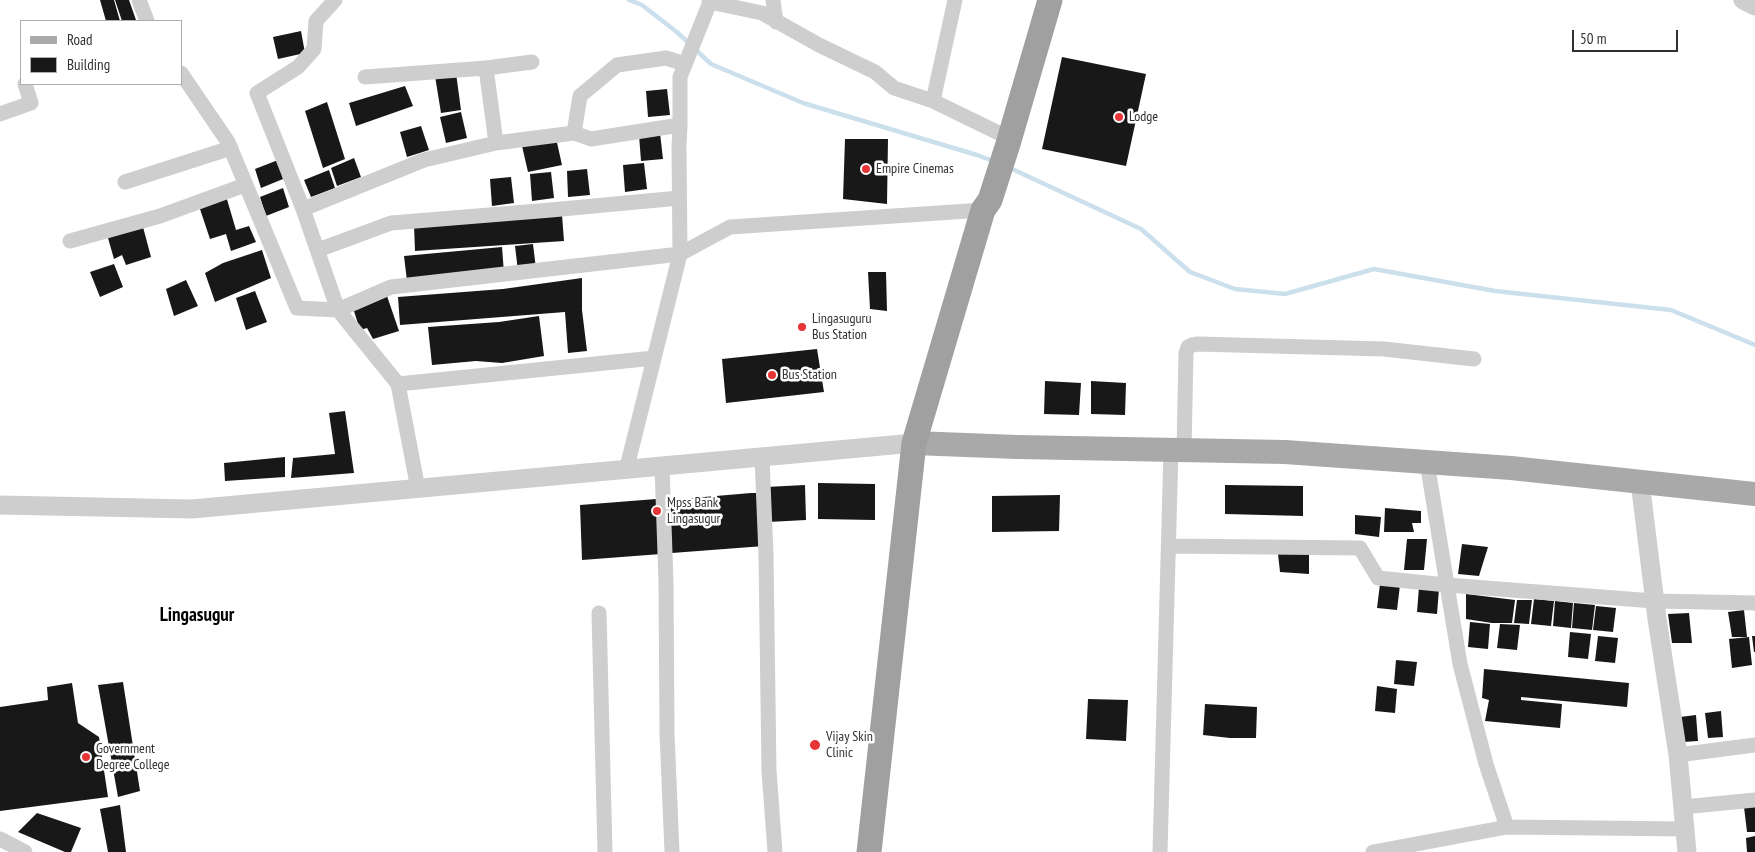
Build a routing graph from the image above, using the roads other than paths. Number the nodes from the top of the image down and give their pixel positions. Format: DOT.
graph roads {
  1 [pos="139,0"];
  2 [pos="335,0"];
  3 [pos="773,0"];
  4 [pos="955,0"];
  5 [pos="1050,0"];
  6 [pos="1743,0"];
  7 [pos="709,1"];
  8 [pos="1755,6"];
  9 [pos="147,20"];
  10 [pos="776,22"];
  11 [pos="532,62"];
  12 [pos="486,68"];
  13 [pos="683,70"];
  14 [pos="182,74"];
  15 [pos="365,77"];
  16 [pos="25,85"];
  17 [pos="933,101"];
  18 [pos="0,114"];
  19 [pos="680,125"];
  20 [pos="574,133"];
  21 [pos="1009,141"];
  22 [pos="496,143"];
  23 [pos="231,148"];
  24 [pos="126,182"];
  25 [pos="245,185"];
  26 [pos="679,198"];
  27 [pos="986,205"];
  28 [pos="303,209"];
  29 [pos="70,241"];
  30 [pos="318,250"];
  31 [pos="680,254"];
  32 [pos="338,310"];
  33 [pos="654,358"];
  34 [pos="1474,359"];
  35 [pos="398,384"];
  36 [pos="914,443"];
  37 [pos="1178,450"];
  38 [pos="762,458"];
  39 [pos="1426,462"];
  40 [pos="662,467"];
  41 [pos="626,471"];
  42 [pos="1640,482"];
  43 [pos="418,489"];
  44 [pos="1755,494"];
  45 [pos="0,504"];
  46 [pos="1168,546"];
  47 [pos="1447,585"];
  48 [pos="1654,601"];
  49 [pos="1755,603"];
  50 [pos="599,614"];
  51 [pos="1755,745"];
  52 [pos="1678,755"];
  53 [pos="1755,800"];
  54 [pos="1683,807"];
  55 [pos="1507,826"];
  56 [pos="1685,829"];
  57 [pos="0,839"];
  58 [pos="24,852"];
  59 [pos="605,852"];
  60 [pos="672,852"];
  61 [pos="775,852"];
  62 [pos="868,852"];
  63 [pos="1160,852"];
  64 [pos="1373,852"];
  65 [pos="1687,852"];
  1 -- 9 [label="street"];
  2 -- 28 [label="street"];
  3 -- 10 [label="street"];
  4 -- 17 [label="street"];
  5 -- 21 [label="highway"];
  6 -- 8 [label="street"];
  7 -- 10 [label="street"];
  7 -- 13 [label="street"];
  10 -- 17 [label="street"];
  11 -- 12 [label="street"];
  12 -- 15 [label="street"];
  12 -- 22 [label="street"];
  13 -- 19 [label="street"];
  13 -- 20 [label="street"];
  14 -- 23 [label="street"];
  16 -- 18 [label="street"];
  17 -- 21 [label="street"];
  19 -- 20 [label="street"];
  19 -- 26 [label="street"];
  20 -- 22 [label="street"];
  21 -- 27 [label="highway"];
  22 -- 28 [label="street"];
  23 -- 24 [label="street"];
  23 -- 25 [label="street"];
  25 -- 29 [label="street"];
  25 -- 32 [label="street"];
  26 -- 30 [label="street"];
  26 -- 31 [label="street"];
  27 -- 31 [label="street"];
  27 -- 36 [label="highway"];
  28 -- 30 [label="street"];
  30 -- 32 [label="street"];
  31 -- 32 [label="street"];
  31 -- 33 [label="street"];
  32 -- 35 [label="street"];
  33 -- 35 [label="street"];
  33 -- 41 [label="street"];
  34 -- 37 [label="street"];
  35 -- 43 [label="street"];
  36 -- 37 [label="main road"];
  36 -- 38 [label="street"];
  36 -- 62 [label="highway"];
  37 -- 39 [label="main road"];
  37 -- 46 [label="street"];
  38 -- 40 [label="street"];
  38 -- 61 [label="street"];
  39 -- 42 [label="main road"];
  39 -- 47 [label="street"];
  40 -- 41 [label="street"];
  40 -- 60 [label="street"];
  41 -- 43 [label="street"];
  42 -- 44 [label="main road"];
  42 -- 48 [label="street"];
  43 -- 45 [label="street"];
  46 -- 47 [label="street"];
  46 -- 63 [label="street"];
  47 -- 48 [label="street"];
  47 -- 55 [label="street"];
  48 -- 49 [label="street"];
  48 -- 52 [label="street"];
  50 -- 59 [label="street"];
  51 -- 52 [label="street"];
  52 -- 54 [label="street"];
  53 -- 54 [label="street"];
  54 -- 56 [label="street"];
  55 -- 56 [label="street"];
  55 -- 64 [label="street"];
  56 -- 65 [label="street"];
  57 -- 58 [label="street"];
}
